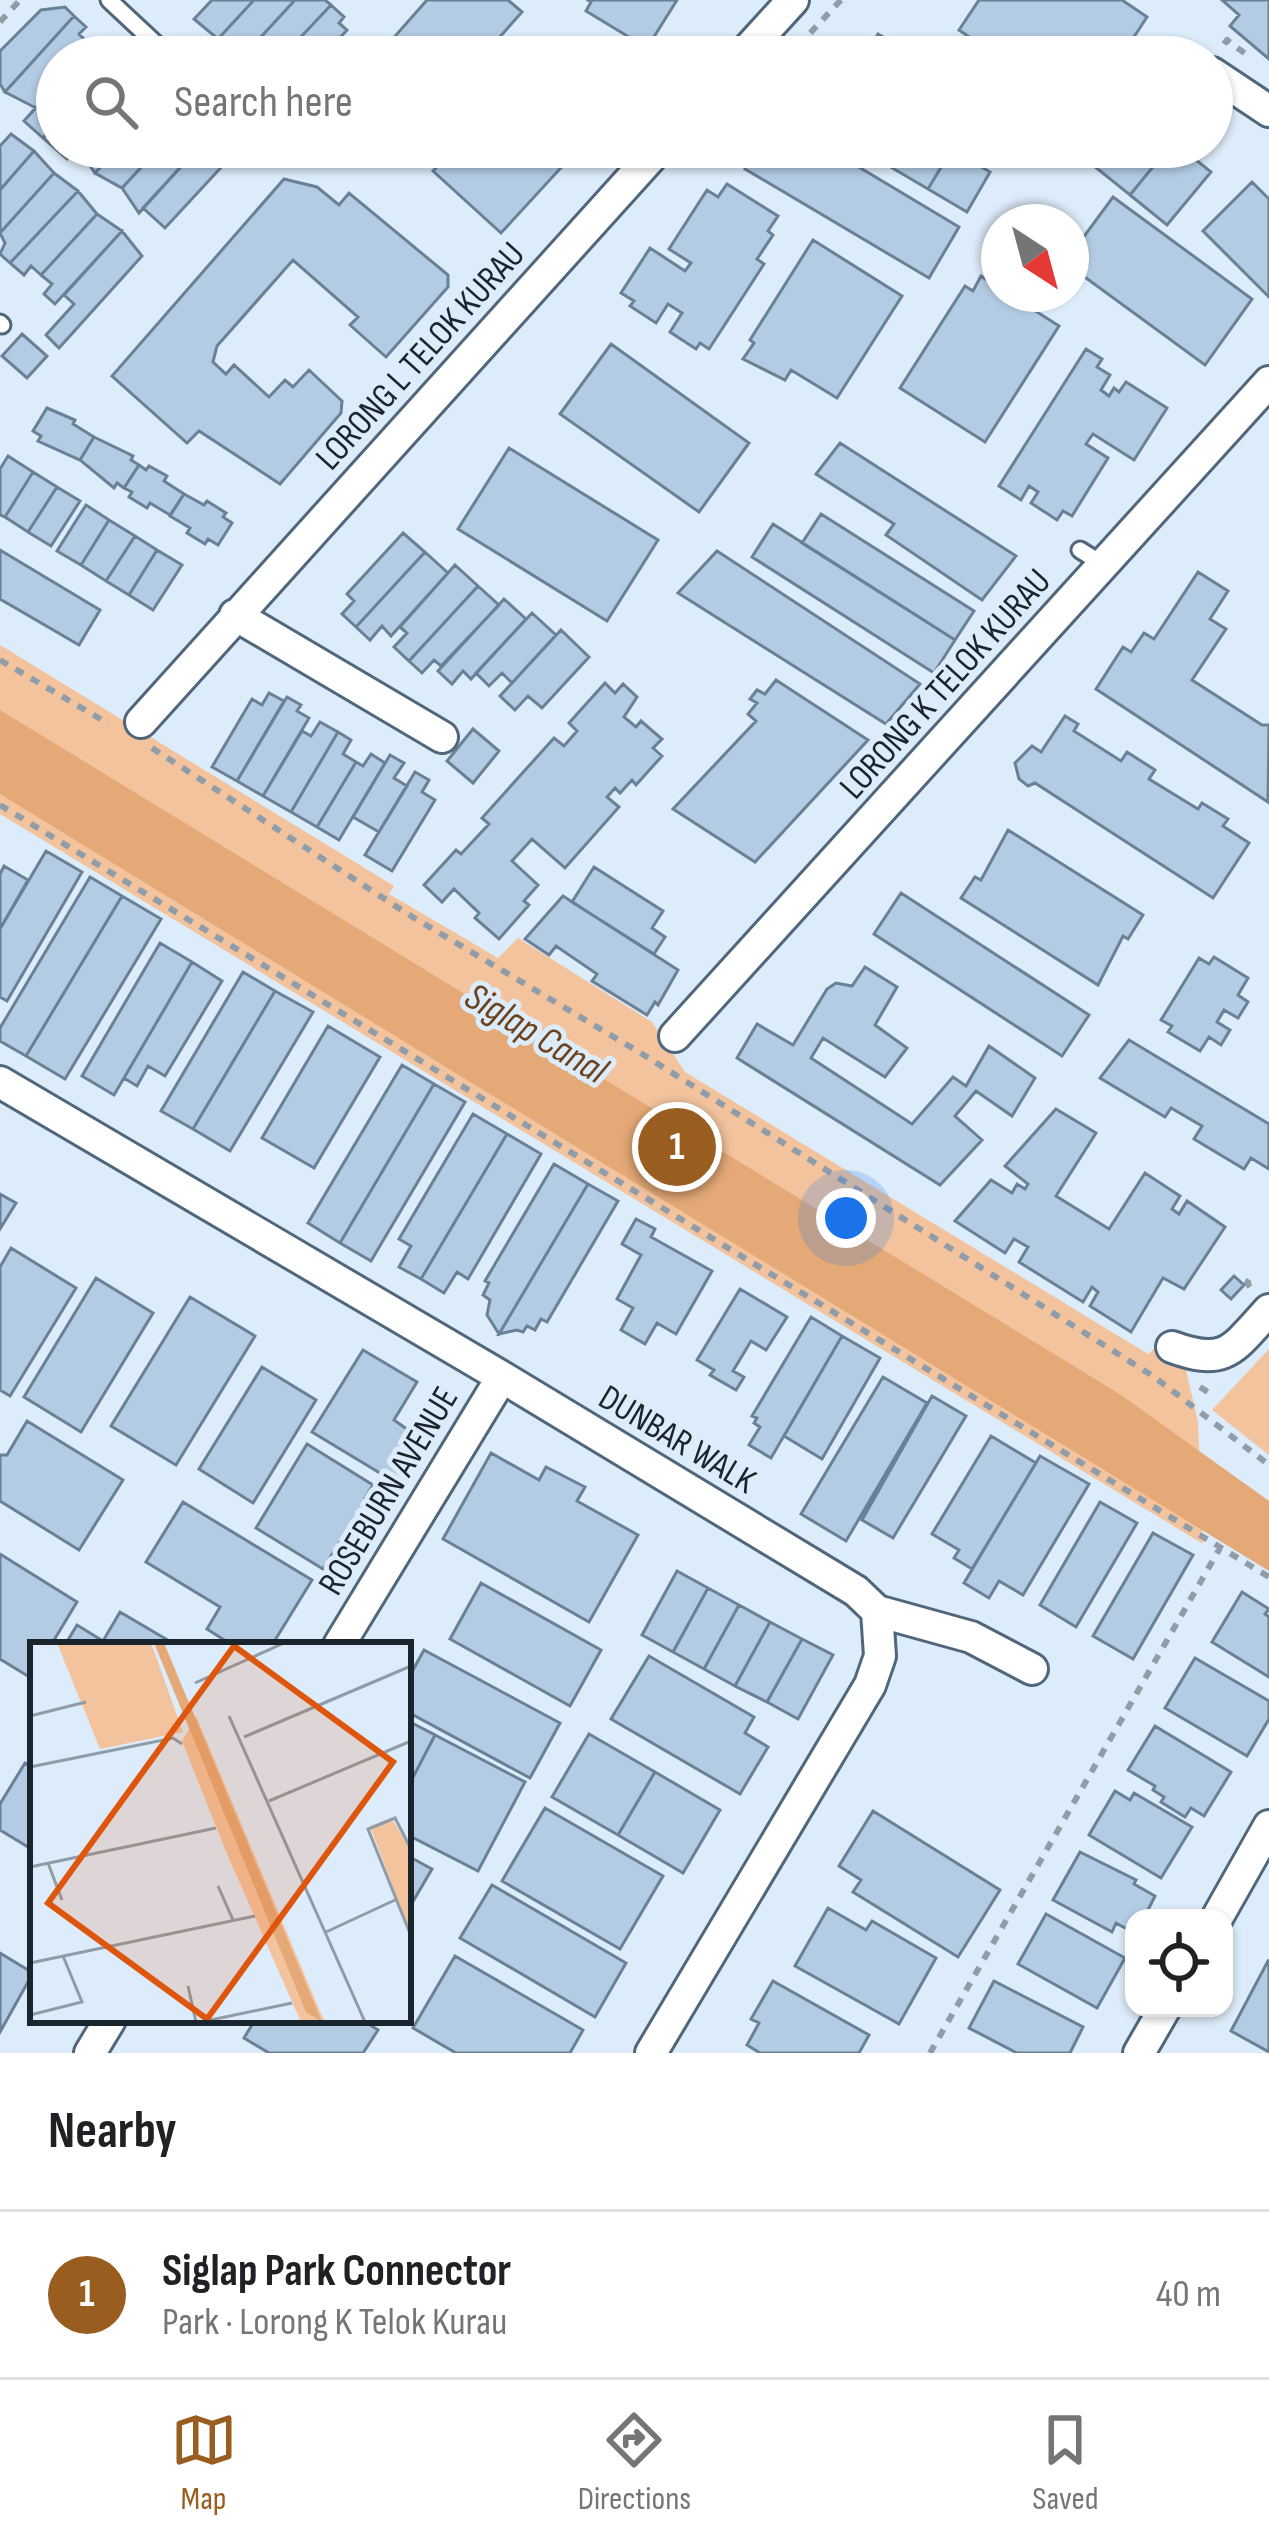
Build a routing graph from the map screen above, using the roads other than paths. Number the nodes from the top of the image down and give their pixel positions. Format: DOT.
graph roads {
  1 [pos="109,0"];
  2 [pos="793,0"];
  3 [pos="148,36"];
  4 [pos="760,36"];
  5 [pos="1233,87"];
  6 [pos="1269,111"];
  7 [pos="641,168"];
  8 [pos="1269,382"];
  9 [pos="235,615"];
  10 [pos="136,732"];
  11 [pos="442,736"];
  12 [pos="675,1036"];
  13 [pos="0,1082"];
  14 [pos="1261,1300"];
  15 [pos="1172,1347"];
  16 [pos="502,1376"];
  17 [pos="877,1611"];
  18 [pos="341,1642"];
  19 [pos="1032,1669"];
  20 [pos="1269,1826"];
  21 [pos="1222,1909"];
  22 [pos="1160,2017"];
  23 [pos="108,2023"];
  24 [pos="90,2053"];
  25 [pos="651,2053"];
  26 [pos="1139,2053"];
  1 -- 3 [label="lane"];
  2 -- 4 [label="street"];
  5 -- 6 [label="street"];
  7 -- 9 [label="street, LORONG L TELOK KURAU"];
  8 -- 12 [label="street, LORONG K TELOK KURAU"];
  9 -- 10 [label="street, LORONG L TELOK KURAU"];
  9 -- 11 [label="street"];
  13 -- 16 [label="street, DUNBAR WALK"];
  14 -- 15 [label="street"];
  16 -- 17 [label="street, DUNBAR WALK"];
  16 -- 18 [label="street, ROSEBURN AVENUE"];
  17 -- 19 [label="street"];
  17 -- 25 [label="street"];
  20 -- 21 [label="street"];
  22 -- 26 [label="street"];
  23 -- 24 [label="street"];
}
